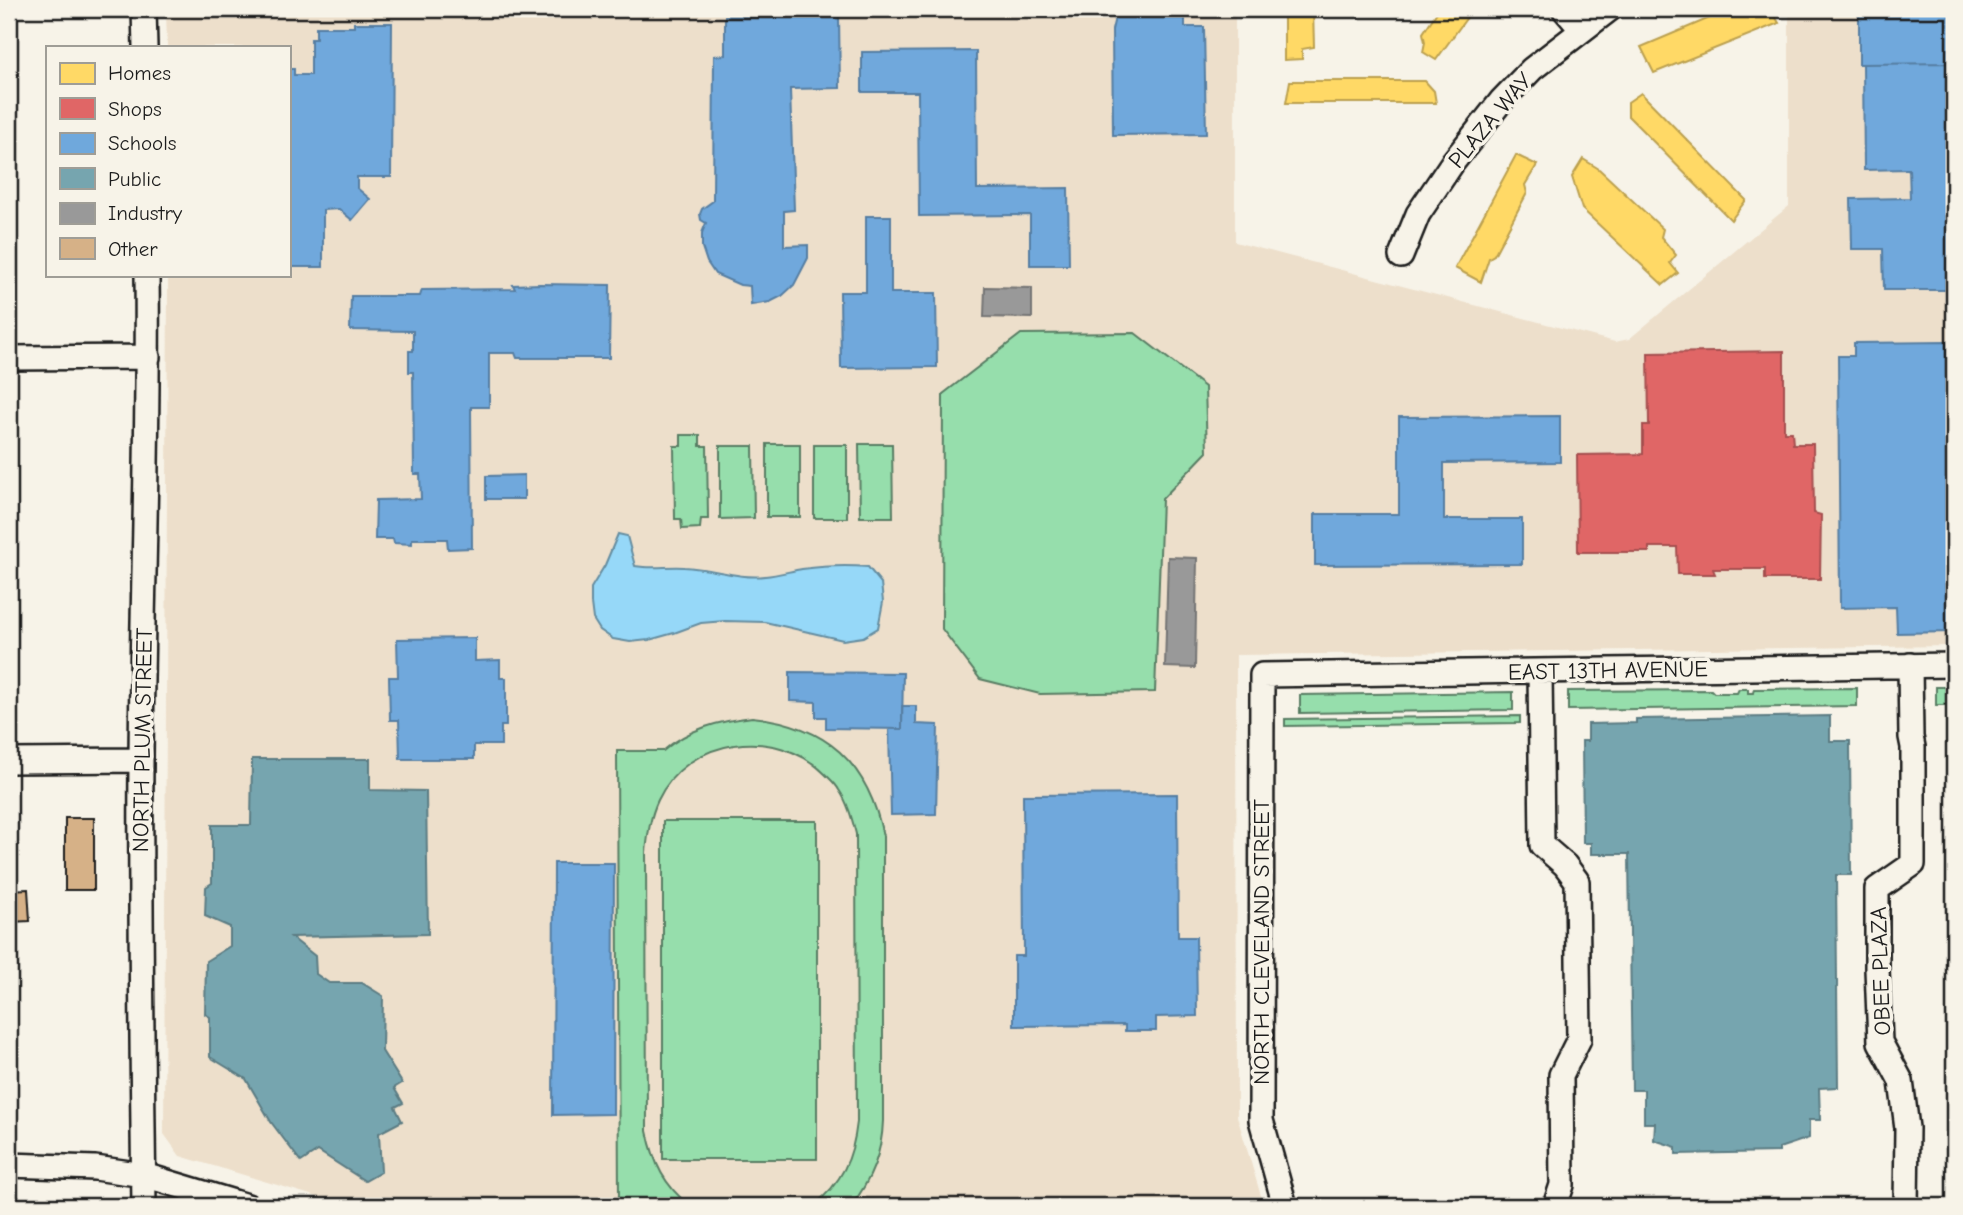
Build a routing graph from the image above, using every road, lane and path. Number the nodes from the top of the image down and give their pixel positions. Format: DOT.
graph roads {
  1 [pos="144,9"];
  2 [pos="1564,9"];
  3 [pos="1610,9"];
  4 [pos="1582,30"];
  5 [pos="145,46"];
  6 [pos="1401,256"];
  7 [pos="147,276"];
  8 [pos="148,357"];
  9 [pos="9,358"];
  10 [pos="1910,665"];
  11 [pos="1954,665"];
  12 [pos="1539,671"];
  13 [pos="1262,675"];
  14 [pos="141,760"];
  15 [pos="9,761"];
  16 [pos="9,1165"];
  17 [pos="144,1175"];
  18 [pos="144,1206"];
  19 [pos="247,1206"];
  20 [pos="1285,1206"];
  21 [pos="1557,1206"];
  22 [pos="1906,1206"];
  1 -- 5 [label="street"];
  2 -- 4 [label="street"];
  3 -- 4 [label="street, PLAZA WAY"];
  4 -- 6 [label="street, PLAZA WAY"];
  7 -- 8 [label="street, NORTH PLUM STREET"];
  8 -- 9 [label="street"];
  8 -- 14 [label="street, NORTH PLUM STREET"];
  10 -- 11 [label="street, EAST 13TH AVENUE"];
  10 -- 12 [label="street, EAST 13TH AVENUE"];
  10 -- 22 [label="street, OBEE PLAZA"];
  12 -- 13 [label="street, EAST 13TH AVENUE"];
  12 -- 21 [label="street"];
  13 -- 20 [label="street, NORTH CLEVELAND STREET"];
  14 -- 15 [label="street"];
  14 -- 17 [label="street, NORTH PLUM STREET"];
  16 -- 17 [label="street"];
  17 -- 18 [label="street, NORTH PLUM STREET"];
  17 -- 19 [label="street"];
}
